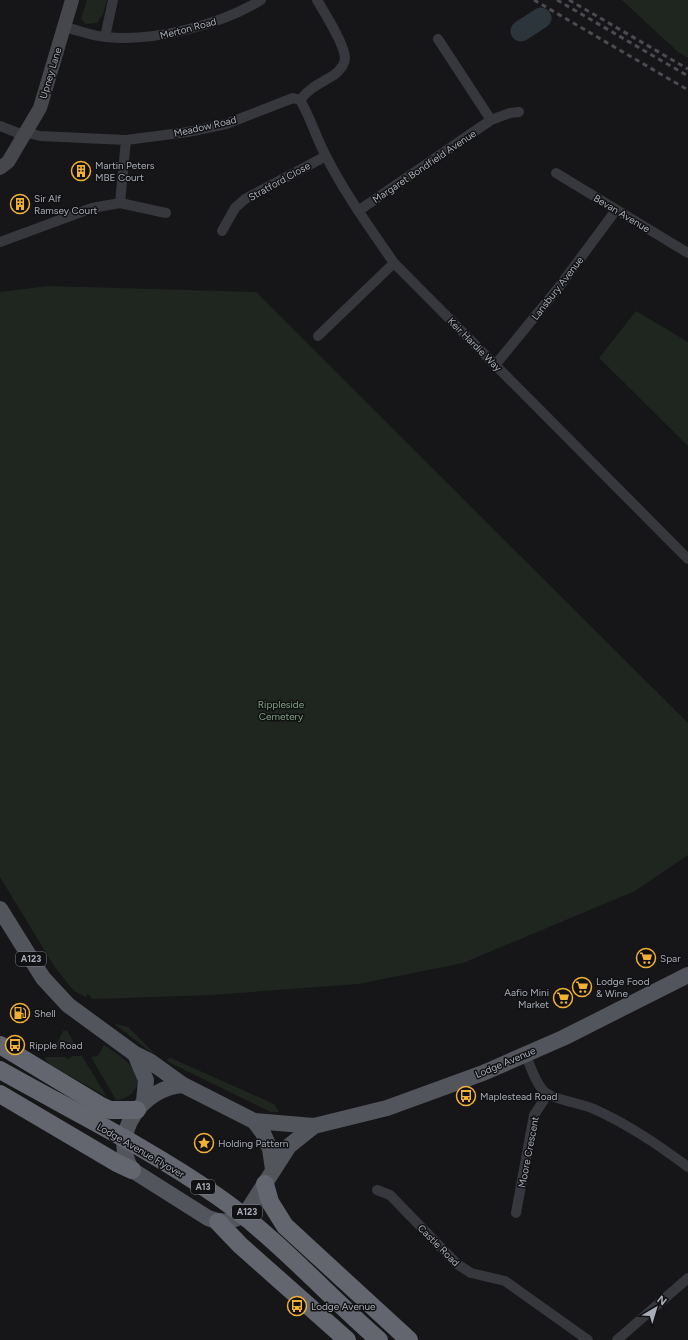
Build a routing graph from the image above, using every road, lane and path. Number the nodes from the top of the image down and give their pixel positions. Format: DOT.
graph roads {
  1 [pos="72,0"];
  2 [pos="113,0"];
  3 [pos="261,0"];
  4 [pos="317,0"];
  5 [pos="64,27"];
  6 [pos="105,37"];
  7 [pos="438,39"];
  8 [pos="300,100"];
  9 [pos="519,112"];
  10 [pos="491,120"];
  11 [pos="0,126"];
  12 [pos="22,136"];
  13 [pos="126,140"];
  14 [pos="0,156"];
  15 [pos="326,156"];
  16 [pos="0,168"];
  17 [pos="556,173"];
  18 [pos="120,203"];
  19 [pos="616,210"];
  20 [pos="358,211"];
  21 [pos="166,213"];
  22 [pos="222,231"];
  23 [pos="0,242"];
  24 [pos="688,253"];
  25 [pos="394,263"];
  26 [pos="318,336"];
  27 [pos="496,364"];
  28 [pos="688,559"];
  29 [pos="0,909"];
  30 [pos="688,975"];
  31 [pos="0,1045"];
  32 [pos="135,1054"];
  33 [pos="525,1054"];
  34 [pos="0,1070"];
  35 [pos="183,1085"];
  36 [pos="0,1094"];
  37 [pos="548,1094"];
  38 [pos="141,1105"];
  39 [pos="254,1121"];
  40 [pos="314,1126"];
  41 [pos="688,1168"];
  42 [pos="132,1170"];
  43 [pos="269,1177"];
  44 [pos="377,1190"];
  45 [pos="516,1213"];
  46 [pos="218,1222"];
  47 [pos="688,1278"];
  48 [pos="347,1340"];
  49 [pos="379,1340"];
  50 [pos="409,1340"];
  51 [pos="588,1340"];
  52 [pos="618,1340"];
  1 -- 5 [label="street, Upney Lane"];
  2 -- 6 [label="street"];
  3 -- 6 [label="street, Merton Road"];
  4 -- 8 [label="street"];
  5 -- 6 [label="street, Merton Road"];
  5 -- 12 [label="street, Upney Lane"];
  7 -- 10 [label="street"];
  8 -- 13 [label="street, Meadow Road"];
  8 -- 15 [label="street, Keir Hardie Way"];
  9 -- 10 [label="street, Margaret Bondfield Avenue"];
  10 -- 20 [label="street, Margaret Bondfield Avenue"];
  11 -- 12 [label="street, Meadow Road"];
  12 -- 13 [label="street, Meadow Road"];
  12 -- 14 [label="street, Upney Lane"];
  12 -- 16 [label="street, Upney Lane"];
  13 -- 18 [label="street"];
  15 -- 20 [label="street, Keir Hardie Way"];
  15 -- 22 [label="street, Stratford Close"];
  17 -- 19 [label="street, Bevan Avenue"];
  18 -- 21 [label="street"];
  18 -- 23 [label="street"];
  19 -- 24 [label="street, Bevan Avenue"];
  19 -- 27 [label="street, Lansbury Avenue"];
  20 -- 25 [label="street, Keir Hardie Way"];
  25 -- 26 [label="street"];
  25 -- 27 [label="street, Keir Hardie Way"];
  27 -- 28 [label="street, Keir Hardie Way"];
  29 -- 32 [label="main road, A123"];
  30 -- 33 [label="main road, Lodge Avenue"];
  31 -- 38 [label="highway"];
  32 -- 35 [label="main road, A123"];
  32 -- 38 [label="main road"];
  33 -- 37 [label="street"];
  33 -- 40 [label="main road, Lodge Avenue"];
  34 -- 49 [label="highway, Lodge Avenue Flyover / A13, bridge"];
  35 -- 38 [label="main road"];
  35 -- 39 [label="main road, A123"];
  36 -- 42 [label="highway"];
  37 -- 41 [label="street"];
  37 -- 45 [label="street, Moore Crescent"];
  38 -- 42 [label="main road"];
  39 -- 40 [label="main road, Lodge Avenue"];
  39 -- 43 [label="main road, A123"];
  40 -- 43 [label="main road, Lodge Avenue"];
  42 -- 46 [label="main road, A123"];
  43 -- 46 [label="main road, A123"];
  43 -- 50 [label="highway"];
  44 -- 51 [label="street, Castle Road"];
  46 -- 48 [label="highway"];
  47 -- 52 [label="street"];
}
